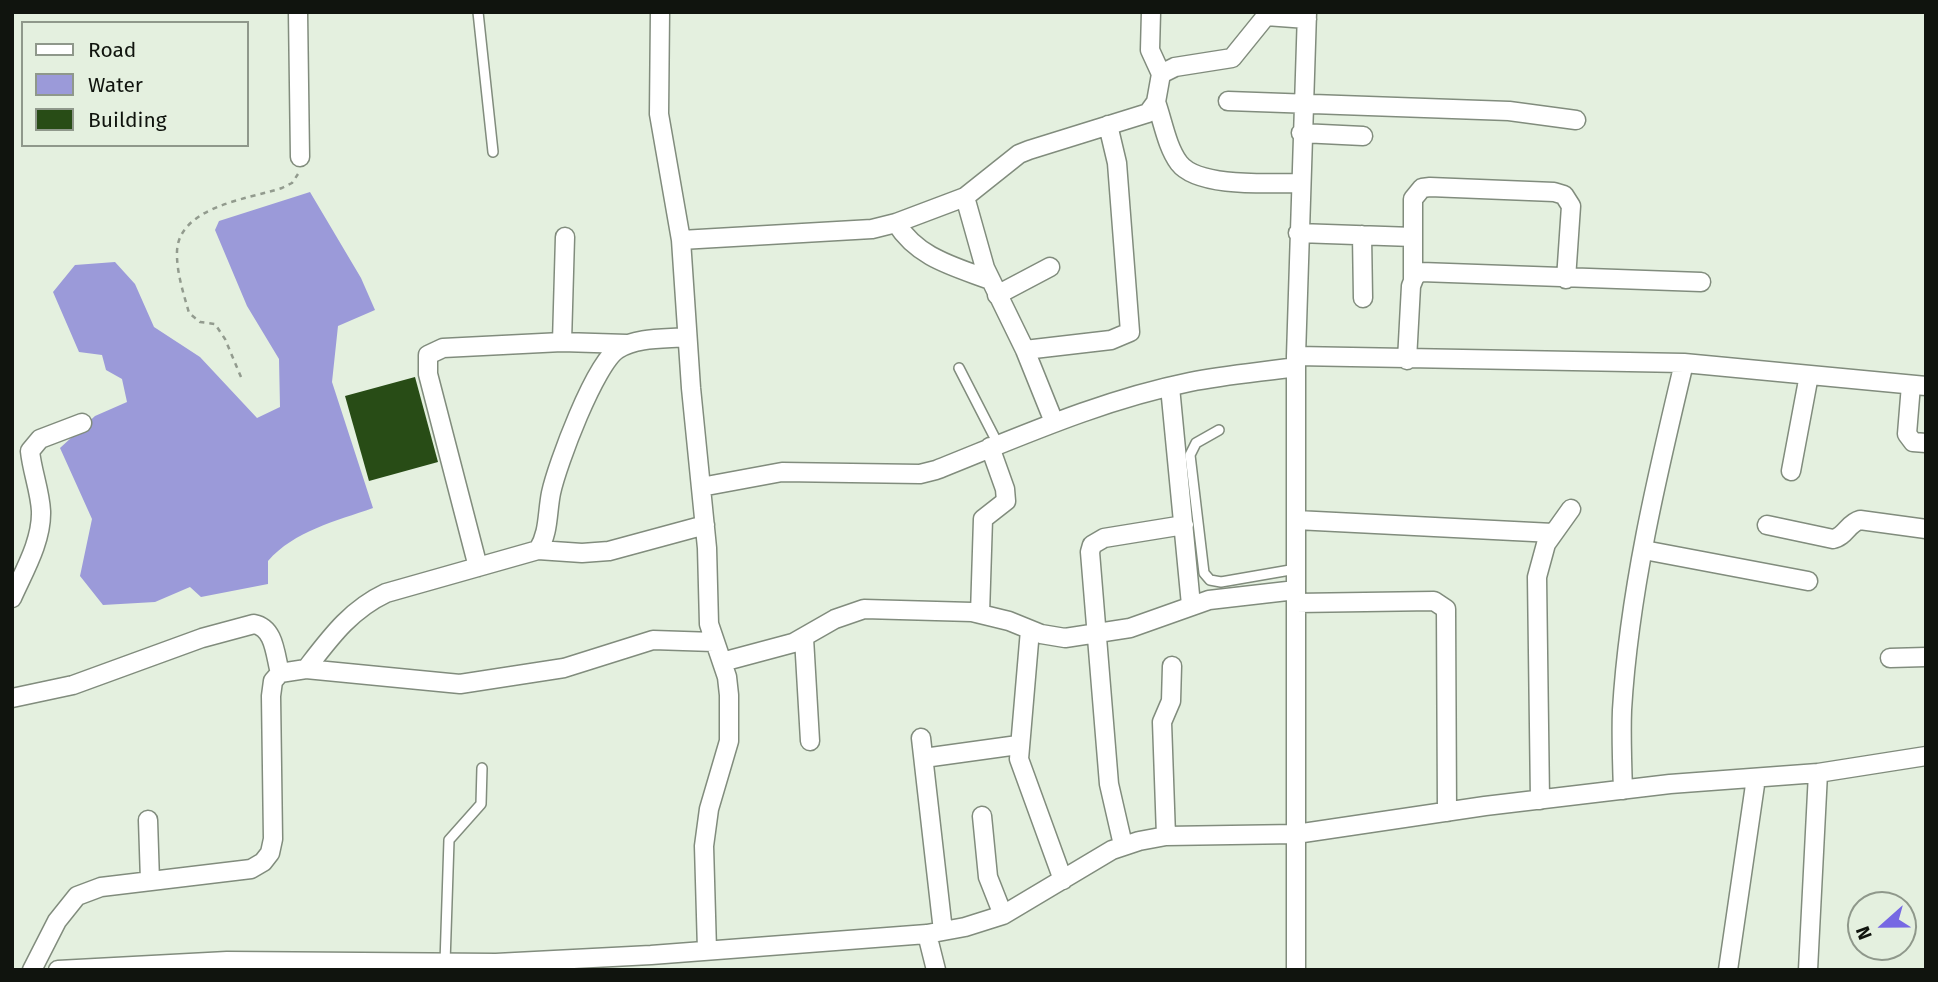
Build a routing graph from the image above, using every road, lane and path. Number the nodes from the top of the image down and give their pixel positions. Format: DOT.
graph roads {
  1 [pos="298,12"];
  2 [pos="478,12"];
  3 [pos="660,12"];
  4 [pos="1151,12"];
  5 [pos="1307,16"];
  6 [pos="1161,74"];
  7 [pos="1228,101"];
  8 [pos="1156,102"];
  9 [pos="1302,104"];
  10 [pos="1576,120"];
  11 [pos="1108,125"];
  12 [pos="1301,133"];
  13 [pos="1363,135"];
  14 [pos="493,152"];
  15 [pos="300,157"];
  16 [pos="1300,183"];
  17 [pos="965,197"];
  18 [pos="896,223"];
  19 [pos="1298,233"];
  20 [pos="1363,235"];
  21 [pos="565,237"];
  22 [pos="1413,237"];
  23 [pos="681,240"];
  24 [pos="1050,267"];
  25 [pos="1413,279"];
  26 [pos="1566,279"];
  27 [pos="1701,282"];
  28 [pos="993,287"];
  29 [pos="1363,298"];
  30 [pos="687,337"];
  31 [pos="562,342"];
  32 [pos="629,344"];
  33 [pos="1025,351"];
  34 [pos="1407,360"];
  35 [pos="1296,362"];
  36 [pos="1684,363"];
  37 [pos="960,368"];
  38 [pos="1810,375"];
  39 [pos="241,377"];
  40 [pos="1918,385"];
  41 [pos="1171,387"];
  42 [pos="1054,422"];
  43 [pos="82,423"];
  44 [pos="1219,430"];
  45 [pos="1926,443"];
  46 [pos="994,445"];
  47 [pos="1791,471"];
  48 [pos="701,487"];
  49 [pos="1571,509"];
  50 [pos="1296,520"];
  51 [pos="1767,525"];
  52 [pos="705,526"];
  53 [pos="1184,526"];
  54 [pos="1926,529"];
  55 [pos="1553,533"];
  56 [pos="538,550"];
  57 [pos="1644,550"];
  58 [pos="478,567"];
  59 [pos="1296,569"];
  60 [pos="1808,581"];
  61 [pos="1296,596"];
  62 [pos="12,598"];
  63 [pos="1191,606"];
  64 [pos="980,614"];
  65 [pos="1030,630"];
  66 [pos="1094,635"];
  67 [pos="803,638"];
  68 [pos="714,642"];
  69 [pos="1926,657"];
  70 [pos="1890,658"];
  71 [pos="722,662"];
  72 [pos="1172,666"];
  73 [pos="306,669"];
  74 [pos="280,673"];
  75 [pos="12,698"];
  76 [pos="921,738"];
  77 [pos="810,741"];
  78 [pos="1018,745"];
  79 [pos="1926,756"];
  80 [pos="924,758"];
  81 [pos="482,768"];
  82 [pos="1818,773"];
  83 [pos="1756,778"];
  84 [pos="1623,790"];
  85 [pos="1540,800"];
  86 [pos="1447,812"];
  87 [pos="982,816"];
  88 [pos="148,820"];
  89 [pos="1296,834"];
  90 [pos="1166,836"];
  91 [pos="1123,845"];
  92 [pos="1063,880"];
  93 [pos="150,881"];
  94 [pos="1003,915"];
  95 [pos="935,933"];
  96 [pos="707,950"];
  97 [pos="445,963"];
  98 [pos="293,965"];
  99 [pos="563,965"];
  100 [pos="65,969"];
  101 [pos="32,970"];
  102 [pos="936,970"];
  103 [pos="1296,970"];
  104 [pos="1728,970"];
  105 [pos="1808,970"];
  1 -- 15 [label="street"];
  2 -- 14 [label="lane"];
  3 -- 23 [label="street"];
  4 -- 6 [label="street"];
  5 -- 6 [label="street"];
  5 -- 9 [label="street"];
  6 -- 8 [label="street"];
  7 -- 9 [label="street"];
  8 -- 11 [label="street"];
  8 -- 16 [label="street"];
  9 -- 10 [label="street"];
  9 -- 12 [label="street"];
  11 -- 17 [label="street"];
  11 -- 33 [label="street"];
  12 -- 13 [label="street"];
  12 -- 16 [label="street"];
  15 -- 39 [label="path"];
  16 -- 19 [label="street"];
  17 -- 18 [label="street"];
  17 -- 28 [label="street"];
  18 -- 23 [label="street"];
  18 -- 28 [label="street"];
  19 -- 20 [label="street"];
  19 -- 35 [label="street"];
  20 -- 22 [label="street"];
  20 -- 29 [label="street"];
  21 -- 31 [label="street"];
  22 -- 25 [label="street"];
  22 -- 26 [label="street"];
  23 -- 30 [label="street"];
  24 -- 28 [label="street"];
  25 -- 26 [label="street"];
  25 -- 34 [label="street"];
  26 -- 27 [label="street"];
  28 -- 33 [label="street"];
  30 -- 32 [label="street"];
  30 -- 48 [label="street"];
  31 -- 32 [label="street"];
  31 -- 58 [label="street"];
  32 -- 56 [label="street"];
  33 -- 42 [label="street"];
  34 -- 35 [label="street"];
  34 -- 36 [label="street"];
  35 -- 41 [label="street"];
  35 -- 50 [label="street"];
  36 -- 38 [label="street"];
  36 -- 57 [label="street"];
  37 -- 46 [label="lane"];
  38 -- 40 [label="street"];
  38 -- 47 [label="street"];
  40 -- 45 [label="street"];
  41 -- 42 [label="street"];
  41 -- 53 [label="street"];
  42 -- 46 [label="street"];
  43 -- 62 [label="street"];
  44 -- 59 [label="lane"];
  46 -- 48 [label="street"];
  46 -- 64 [label="street"];
  48 -- 52 [label="street"];
  49 -- 55 [label="street"];
  50 -- 55 [label="street"];
  50 -- 59 [label="street"];
  51 -- 54 [label="street"];
  52 -- 56 [label="street"];
  52 -- 68 [label="street"];
  53 -- 63 [label="street"];
  53 -- 66 [label="street"];
  55 -- 85 [label="street"];
  56 -- 58 [label="street"];
  57 -- 60 [label="street"];
  57 -- 84 [label="street"];
  58 -- 73 [label="street"];
  59 -- 61 [label="street"];
  61 -- 63 [label="street"];
  61 -- 86 [label="street"];
  61 -- 89 [label="street"];
  63 -- 66 [label="street"];
  64 -- 65 [label="street"];
  64 -- 67 [label="street"];
  65 -- 66 [label="street"];
  65 -- 78 [label="street"];
  66 -- 91 [label="street"];
  67 -- 71 [label="street"];
  67 -- 77 [label="street"];
  68 -- 71 [label="street"];
  68 -- 73 [label="street"];
  69 -- 70 [label="street"];
  71 -- 96 [label="street"];
  72 -- 90 [label="street"];
  73 -- 74 [label="street"];
  74 -- 75 [label="street"];
  74 -- 93 [label="street"];
  76 -- 80 [label="street"];
  78 -- 80 [label="street"];
  78 -- 92 [label="street"];
  79 -- 82 [label="street"];
  80 -- 95 [label="street"];
  81 -- 97 [label="lane"];
  82 -- 83 [label="street"];
  82 -- 105 [label="street"];
  83 -- 84 [label="street"];
  83 -- 104 [label="street"];
  84 -- 85 [label="street"];
  85 -- 86 [label="street"];
  86 -- 89 [label="street"];
  87 -- 94 [label="street"];
  88 -- 93 [label="street"];
  89 -- 90 [label="street"];
  89 -- 103 [label="street"];
  90 -- 91 [label="street"];
  91 -- 92 [label="street"];
  92 -- 94 [label="street"];
  93 -- 101 [label="street"];
  94 -- 95 [label="street"];
  95 -- 96 [label="street"];
  95 -- 102 [label="street"];
  96 -- 99 [label="street"];
  97 -- 98 [label="street"];
  97 -- 99 [label="street"];
  98 -- 100 [label="street"];
}
